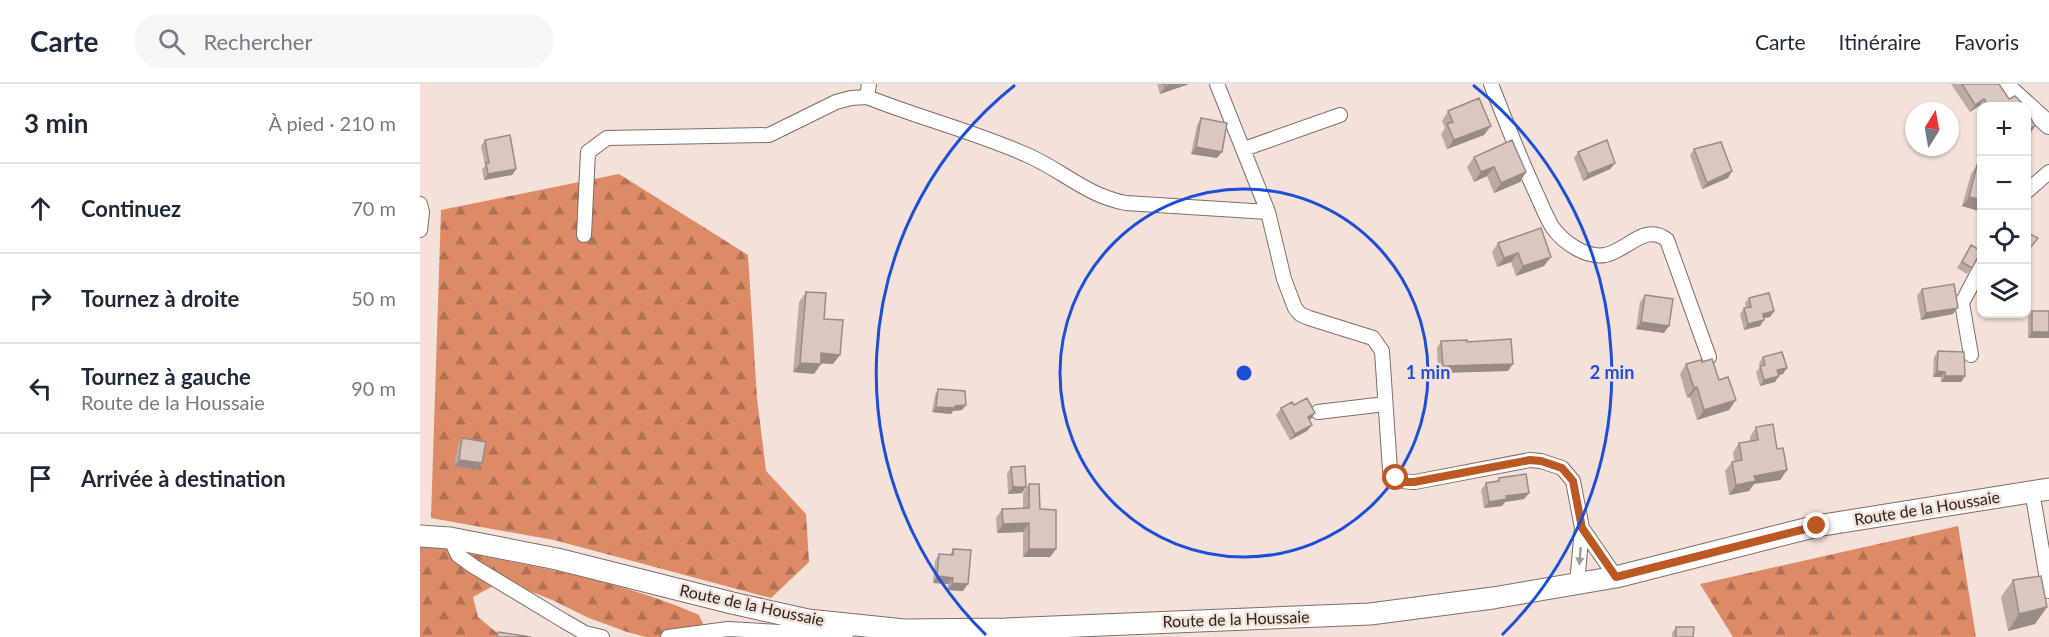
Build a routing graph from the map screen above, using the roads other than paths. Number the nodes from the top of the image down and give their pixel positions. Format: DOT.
graph roads {
  1 [pos="1217,84"];
  2 [pos="1491,84"];
  3 [pos="2004,84"];
  4 [pos="868,90"];
  5 [pos="1340,115"];
  6 [pos="2049,126"];
  7 [pos="1244,149"];
  8 [pos="2049,172"];
  9 [pos="2031,188"];
  10 [pos="420,204"];
  11 [pos="1268,212"];
  12 [pos="420,230"];
  13 [pos="584,235"];
  14 [pos="1977,274"];
  15 [pos="1971,355"];
  16 [pos="1709,357"];
  17 [pos="1385,404"];
  18 [pos="1318,412"];
  19 [pos="2041,490"];
  20 [pos="1582,528"];
  21 [pos="420,536"];
  22 [pos="450,538"];
  23 [pos="1616,577"];
  24 [pos="1577,584"];
  25 [pos="2049,591"];
  26 [pos="856,625"];
  27 [pos="1122,630"];
  28 [pos="602,637"];
  29 [pos="668,637"];
  1 -- 7 [label="street"];
  2 -- 16 [label="street"];
  3 -- 6 [label="main road"];
  4 -- 11 [label="street"];
  4 -- 13 [label="street"];
  5 -- 7 [label="street"];
  7 -- 11 [label="street"];
  8 -- 9 [label="street"];
  10 -- 12 [label="street"];
  11 -- 17 [label="street"];
  14 -- 15 [label="street"];
  17 -- 18 [label="street"];
  17 -- 20 [label="street"];
  19 -- 23 [label="main road, Route de la Houssaie"];
  19 -- 25 [label="street"];
  20 -- 23 [label="street"];
  20 -- 24 [label="street, one-way"];
  21 -- 22 [label="main road, Route de la Houssaie"];
  22 -- 26 [label="main road, Route de la Houssaie"];
  22 -- 28 [label="street"];
  23 -- 24 [label="main road, Route de la Houssaie"];
  24 -- 27 [label="main road, Route de la Houssaie"];
  26 -- 27 [label="main road, Route de la Houssaie"];
  26 -- 29 [label="street"];
}
